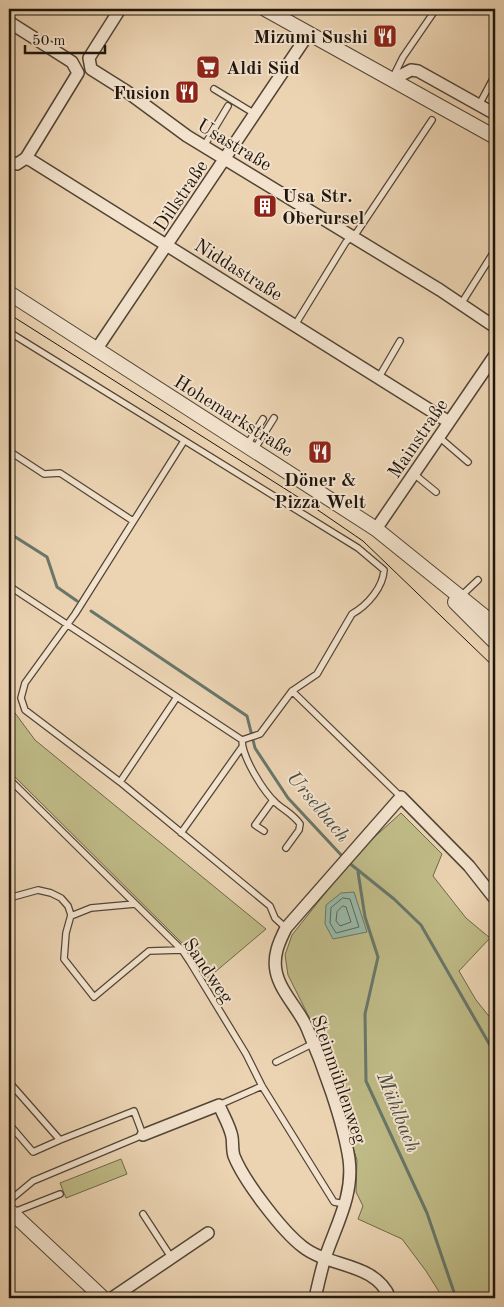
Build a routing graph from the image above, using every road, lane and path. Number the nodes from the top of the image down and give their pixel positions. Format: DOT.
graph roads {
  1 [pos="120,9"];
  2 [pos="264,9"];
  3 [pos="436,9"];
  4 [pos="9,22"];
  5 [pos="309,33"];
  6 [pos="495,75"];
  7 [pos="392,80"];
  8 [pos="214,89"];
  9 [pos="479,105"];
  10 [pos="228,106"];
  11 [pos="255,114"];
  12 [pos="495,114"];
  13 [pos="432,120"];
  14 [pos="495,137"];
  15 [pos="204,146"];
  16 [pos="26,158"];
  17 [pos="225,159"];
  18 [pos="9,162"];
  19 [pos="351,236"];
  20 [pos="167,246"];
  21 [pos="495,250"];
  22 [pos="9,293"];
  23 [pos="461,304"];
  24 [pos="295,325"];
  25 [pos="495,326"];
  26 [pos="9,332"];
  27 [pos="400,341"];
  28 [pos="96,350"];
  29 [pos="495,355"];
  30 [pos="491,369"];
  31 [pos="379,377"];
  32 [pos="274,418"];
  33 [pos="263,419"];
  34 [pos="449,422"];
  35 [pos="439,437"];
  36 [pos="184,441"];
  37 [pos="250,448"];
  38 [pos="9,450"];
  39 [pos="468,462"];
  40 [pos="414,474"];
  41 [pos="436,492"];
  42 [pos="133,521"];
  43 [pos="376,529"];
  44 [pos="478,580"];
  45 [pos="9,586"];
  46 [pos="458,600"];
  47 [pos="69,624"];
  48 [pos="495,625"];
  49 [pos="495,642"];
  50 [pos="292,691"];
  51 [pos="177,697"];
  52 [pos="244,739"];
  53 [pos="242,747"];
  54 [pos="9,780"];
  55 [pos="120,782"];
  56 [pos="401,797"];
  57 [pos="273,800"];
  58 [pos="264,831"];
  59 [pos="182,833"];
  60 [pos="286,848"];
  61 [pos="9,898"];
  62 [pos="495,899"];
  63 [pos="135,904"];
  64 [pos="71,916"];
  65 [pos="286,928"];
  66 [pos="182,950"];
  67 [pos="312,1044"];
  68 [pos="276,1062"];
  69 [pos="9,1082"];
  70 [pos="262,1086"];
  71 [pos="219,1105"];
  72 [pos="9,1124"];
  73 [pos="144,1135"];
  74 [pos="60,1140"];
  75 [pos="60,1194"];
  76 [pos="346,1204"];
  77 [pos="10,1208"];
  78 [pos="143,1214"];
  79 [pos="208,1234"];
  80 [pos="171,1257"];
  81 [pos="325,1259"];
  82 [pos="103,1298"];
  83 [pos="112,1298"];
  84 [pos="315,1298"];
  85 [pos="390,1298"];
  1 -- 15 [label="street, Usastraße"];
  2 -- 5 [label="street"];
  3 -- 7 [label="lane"];
  4 -- 16 [label="street"];
  5 -- 7 [label="street"];
  5 -- 11 [label="street, Dillstraße"];
  6 -- 9 [label="lane"];
  7 -- 9 [label="street"];
  7 -- 14 [label="street"];
  8 -- 11 [label="lane"];
  9 -- 12 [label="street"];
  10 -- 15 [label="lane"];
  11 -- 17 [label="street, Dillstraße"];
  13 -- 19 [label="lane"];
  15 -- 17 [label="street, Usastraße"];
  16 -- 18 [label="street"];
  16 -- 20 [label="street, Niddastraße"];
  17 -- 19 [label="street, Usastraße"];
  17 -- 20 [label="street, Dillstraße"];
  19 -- 23 [label="street, Usastraße"];
  19 -- 24 [label="lane"];
  20 -- 24 [label="street, Niddastraße"];
  20 -- 28 [label="street, Dillstraße"];
  21 -- 23 [label="lane"];
  22 -- 28 [label="street, Hohemarkstraße"];
  23 -- 25 [label="street, Usastraße"];
  24 -- 31 [label="street, Niddastraße"];
  26 -- 36 [label="lane"];
  27 -- 31 [label="lane"];
  28 -- 37 [label="street, Hohemarkstraße"];
  29 -- 30 [label="street, Mainstraße"];
  30 -- 34 [label="street, Mainstraße"];
  31 -- 34 [label="street, Niddastraße"];
  32 -- 37 [label="lane"];
  33 -- 37 [label="lane"];
  34 -- 35 [label="street, Mainstraße"];
  35 -- 39 [label="lane"];
  35 -- 40 [label="street, Mainstraße"];
  36 -- 42 [label="lane"];
  36 -- 50 [label="lane"];
  37 -- 43 [label="street, Hohemarkstraße"];
  38 -- 42 [label="lane"];
  40 -- 41 [label="lane"];
  40 -- 43 [label="street, Mainstraße"];
  42 -- 47 [label="lane"];
  43 -- 46 [label="street, Hohemarkstraße"];
  44 -- 46 [label="lane"];
  45 -- 47 [label="lane"];
  46 -- 48 [label="street, Hohemarkstraße"];
  46 -- 49 [label="street, Hohemarkstraße"];
  47 -- 51 [label="lane"];
  47 -- 55 [label="lane"];
  50 -- 52 [label="lane"];
  50 -- 56 [label="lane"];
  51 -- 52 [label="lane"];
  51 -- 55 [label="lane"];
  52 -- 53 [label="lane"];
  53 -- 57 [label="lane"];
  53 -- 59 [label="lane"];
  54 -- 63 [label="lane, Sandweg"];
  55 -- 59 [label="lane"];
  56 -- 62 [label="street"];
  56 -- 65 [label="street, Steinmühlenweg"];
  57 -- 58 [label="lane"];
  57 -- 60 [label="lane"];
  59 -- 65 [label="lane"];
  61 -- 64 [label="lane"];
  63 -- 64 [label="lane"];
  63 -- 66 [label="lane, Sandweg"];
  64 -- 66 [label="lane"];
  65 -- 67 [label="street, Steinmühlenweg"];
  66 -- 70 [label="lane, Sandweg"];
  67 -- 68 [label="lane"];
  67 -- 76 [label="street, Steinmühlenweg"];
  69 -- 74 [label="lane"];
  70 -- 71 [label="lane"];
  70 -- 76 [label="lane, Sandweg"];
  71 -- 73 [label="street"];
  71 -- 81 [label="street"];
  72 -- 74 [label="lane"];
  73 -- 74 [label="lane"];
  73 -- 77 [label="lane"];
  75 -- 77 [label="lane"];
  76 -- 81 [label="street, Steinmühlenweg"];
  77 -- 82 [label="street"];
  78 -- 80 [label="lane"];
  79 -- 80 [label="street"];
  80 -- 83 [label="street"];
  81 -- 84 [label="street, Steinmühlenweg"];
  81 -- 85 [label="street"];
}
